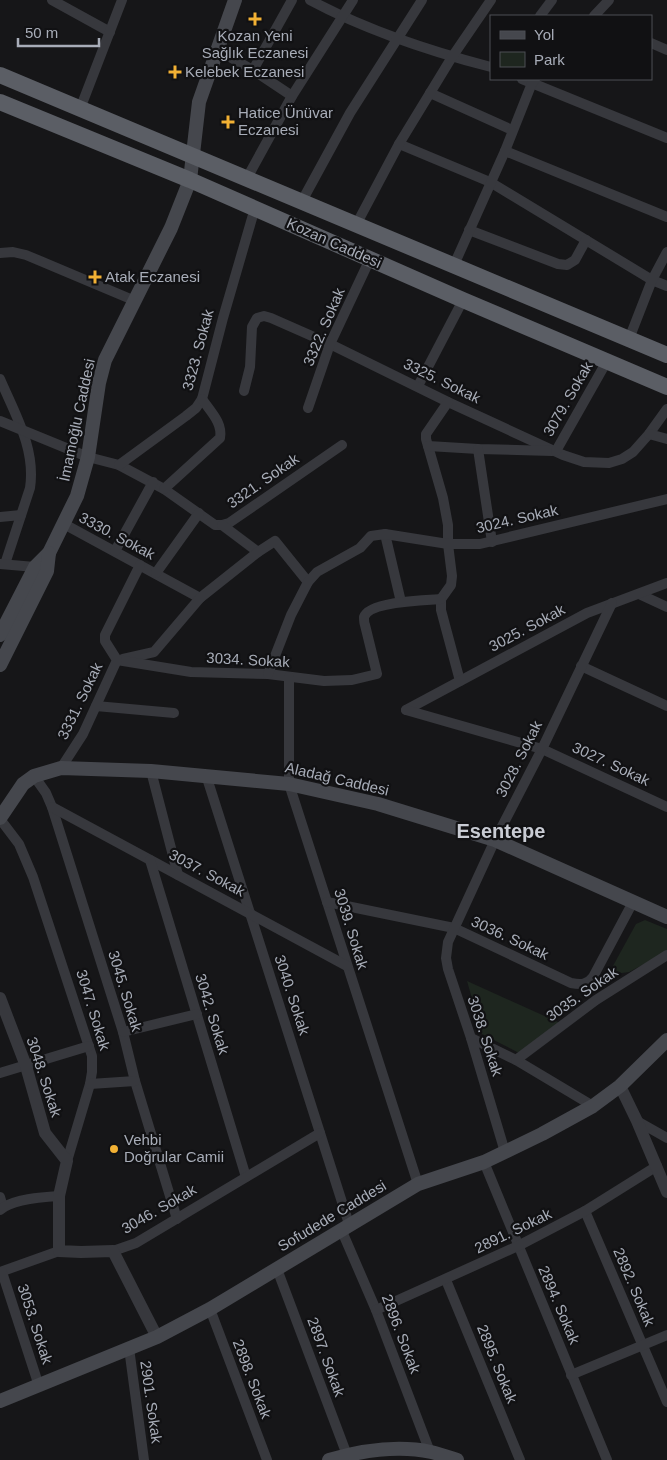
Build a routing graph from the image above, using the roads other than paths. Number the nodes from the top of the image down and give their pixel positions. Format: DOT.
graph roads {
  1 [pos="52,0"];
  2 [pos="122,0"];
  3 [pos="234,0"];
  4 [pos="292,0"];
  5 [pos="310,0"];
  6 [pos="353,0"];
  7 [pos="422,0"];
  8 [pos="491,0"];
  9 [pos="552,0"];
  10 [pos="608,0"];
  11 [pos="541,15"];
  12 [pos="595,15"];
  13 [pos="342,17"];
  14 [pos="110,32"];
  15 [pos="397,37"];
  16 [pos="652,43"];
  17 [pos="217,50"];
  18 [pos="667,50"];
  19 [pos="452,57"];
  20 [pos="490,67"];
  21 [pos="253,70"];
  22 [pos="0,75"];
  23 [pos="530,80"];
  24 [pos="430,93"];
  25 [pos="292,96"];
  26 [pos="0,102"];
  27 [pos="80,109"];
  28 [pos="512,130"];
  29 [pos="667,138"];
  30 [pos="399,144"];
  31 [pos="505,151"];
  32 [pos="192,154"];
  33 [pos="247,178"];
  34 [pos="190,180"];
  35 [pos="490,182"];
  36 [pos="302,202"];
  37 [pos="255,208"];
  38 [pos="667,217"];
  39 [pos="356,225"];
  40 [pos="469,230"];
  41 [pos="586,240"];
  42 [pos="667,252"];
  43 [pos="0,253"];
  44 [pos="370,259"];
  45 [pos="454,265"];
  46 [pos="652,280"];
  47 [pos="667,286"];
  48 [pos="134,300"];
  49 [pos="463,300"];
  50 [pos="628,339"];
  51 [pos="330,344"];
  52 [pos="667,355"];
  53 [pos="607,361"];
  54 [pos="0,379"];
  55 [pos="418,386"];
  56 [pos="667,387"];
  57 [pos="244,391"];
  58 [pos="202,399"];
  59 [pos="448,402"];
  60 [pos="308,408"];
  61 [pos="667,409"];
  62 [pos="0,421"];
  63 [pos="22,430"];
  64 [pos="649,434"];
  65 [pos="667,439"];
  66 [pos="342,444"];
  67 [pos="428,446"];
  68 [pos="478,450"];
  69 [pos="556,451"];
  70 [pos="88,457"];
  71 [pos="119,465"];
  72 [pos="153,482"];
  73 [pos="164,489"];
  74 [pos="667,500"];
  75 [pos="199,513"];
  76 [pos="21,515"];
  77 [pos="0,517"];
  78 [pos="64,524"];
  79 [pos="222,525"];
  80 [pos="386,534"];
  81 [pos="492,542"];
  82 [pos="448,544"];
  83 [pos="115,551"];
  84 [pos="258,552"];
  85 [pos="48,553"];
  86 [pos="2,564"];
  87 [pos="140,565"];
  88 [pos="35,566"];
  89 [pos="156,573"];
  90 [pos="308,582"];
  91 [pos="667,583"];
  92 [pos="639,594"];
  93 [pos="200,598"];
  94 [pos="442,599"];
  95 [pos="401,602"];
  96 [pos="612,603"];
  97 [pos="667,607"];
  98 [pos="0,635"];
  99 [pos="117,660"];
  100 [pos="0,665"];
  101 [pos="581,666"];
  102 [pos="268,674"];
  103 [pos="289,677"];
  104 [pos="460,681"];
  105 [pos="96,706"];
  106 [pos="667,706"];
  107 [pos="406,710"];
  108 [pos="174,713"];
  109 [pos="542,749"];
  110 [pos="61,768"];
  111 [pos="151,771"];
  112 [pos="206,775"];
  113 [pos="34,776"];
  114 [pos="290,784"];
  115 [pos="52,807"];
  116 [pos="667,807"];
  117 [pos="0,818"];
  118 [pos="495,840"];
  119 [pos="150,860"];
  120 [pos="178,875"];
  121 [pos="327,902"];
  122 [pos="633,902"];
  123 [pos="250,914"];
  124 [pos="667,917"];
  125 [pos="454,928"];
  126 [pos="667,955"];
  127 [pos="347,966"];
  128 [pos="0,998"];
  129 [pos="197,1014"];
  130 [pos="123,1032"];
  131 [pos="471,1038"];
  132 [pos="667,1041"];
  133 [pos="90,1046"];
  134 [pos="516,1060"];
  135 [pos="26,1066"];
  136 [pos="0,1074"];
  137 [pos="135,1082"];
  138 [pos="90,1084"];
  139 [pos="620,1086"];
  140 [pos="593,1106"];
  141 [pos="637,1121"];
  142 [pos="320,1133"];
  143 [pos="667,1138"];
  144 [pos="505,1152"];
  145 [pos="67,1161"];
  146 [pos="484,1162"];
  147 [pos="657,1166"];
  148 [pos="246,1177"];
  149 [pos="418,1184"];
  150 [pos="667,1192"];
  151 [pos="59,1196"];
  152 [pos="1,1205"];
  153 [pos="585,1211"];
  154 [pos="177,1219"];
  155 [pos="345,1227"];
  156 [pos="518,1246"];
  157 [pos="59,1251"];
  158 [pos="113,1251"];
  159 [pos="277,1269"];
  160 [pos="1,1272"];
  161 [pos="446,1280"];
  162 [pos="210,1309"];
  163 [pos="376,1310"];
  164 [pos="667,1335"];
  165 [pos="157,1336"];
  166 [pos="643,1345"];
  167 [pos="129,1348"];
  168 [pos="571,1375"];
  169 [pos="39,1386"];
  170 [pos="0,1401"];
  171 [pos="667,1402"];
  172 [pos="430,1452"];
  173 [pos="346,1455"];
  174 [pos="144,1460"];
  175 [pos="267,1460"];
  176 [pos="329,1460"];
  177 [pos="457,1460"];
  178 [pos="520,1460"];
  179 [pos="606,1460"];
  1 -- 14 [label="street"];
  2 -- 14 [label="street"];
  3 -- 17 [label="main road, İmamoğlu Caddesi"];
  4 -- 21 [label="street"];
  5 -- 13 [label="street"];
  6 -- 13 [label="street"];
  7 -- 15 [label="street"];
  8 -- 19 [label="street"];
  9 -- 11 [label="street"];
  10 -- 12 [label="street"];
  13 -- 15 [label="street"];
  13 -- 25 [label="street"];
  14 -- 27 [label="street"];
  15 -- 19 [label="street"];
  15 -- 36 [label="street"];
  16 -- 18 [label="street"];
  17 -- 21 [label="street"];
  17 -- 32 [label="main road, İmamoğlu Caddesi"];
  19 -- 20 [label="street"];
  19 -- 24 [label="street"];
  21 -- 25 [label="street"];
  22 -- 27 [label="highway, Kozan Caddesi"];
  23 -- 28 [label="street"];
  23 -- 29 [label="street"];
  24 -- 28 [label="street"];
  24 -- 30 [label="street"];
  25 -- 33 [label="street"];
  26 -- 34 [label="highway, Kozan Caddesi"];
  27 -- 32 [label="highway, Kozan Caddesi"];
  28 -- 31 [label="street"];
  30 -- 35 [label="street"];
  30 -- 39 [label="street"];
  31 -- 35 [label="street"];
  31 -- 38 [label="street"];
  32 -- 33 [label="highway, Kozan Caddesi"];
  32 -- 34 [label="main road, İmamoğlu Caddesi"];
  33 -- 36 [label="highway, Kozan Caddesi"];
  34 -- 37 [label="highway, Kozan Caddesi"];
  34 -- 48 [label="main road, İmamoğlu Caddesi"];
  35 -- 40 [label="street"];
  35 -- 41 [label="street"];
  36 -- 39 [label="highway, Kozan Caddesi"];
  37 -- 44 [label="highway, Kozan Caddesi"];
  37 -- 58 [label="street, 3323. Sokak"];
  39 -- 45 [label="highway, Kozan Caddesi"];
  40 -- 41 [label="street"];
  40 -- 45 [label="street"];
  41 -- 46 [label="street"];
  42 -- 46 [label="street"];
  43 -- 48 [label="street"];
  44 -- 49 [label="highway, Kozan Caddesi"];
  44 -- 51 [label="street, 3322. Sokak"];
  45 -- 50 [label="highway, Kozan Caddesi"];
  46 -- 47 [label="street"];
  46 -- 50 [label="street"];
  48 -- 70 [label="main road, İmamoğlu Caddesi"];
  49 -- 53 [label="highway, Kozan Caddesi"];
  49 -- 55 [label="street"];
  50 -- 52 [label="highway, Kozan Caddesi"];
  51 -- 55 [label="street, 3325. Sokak"];
  51 -- 57 [label="street, 3325. Sokak"];
  51 -- 60 [label="street, 3322. Sokak"];
  53 -- 56 [label="highway, Kozan Caddesi"];
  53 -- 69 [label="street, 3079. Sokak"];
  54 -- 63 [label="street"];
  55 -- 59 [label="street, 3325. Sokak"];
  58 -- 71 [label="street, 3323. Sokak"];
  58 -- 73 [label="street"];
  59 -- 67 [label="street"];
  59 -- 69 [label="street, 3325. Sokak"];
  61 -- 64 [label="street, 3325. Sokak"];
  62 -- 63 [label="street, 3321. Sokak"];
  63 -- 70 [label="street, 3321. Sokak"];
  63 -- 76 [label="street"];
  64 -- 65 [label="street"];
  64 -- 69 [label="street, 3325. Sokak"];
  66 -- 79 [label="street, 3321. Sokak"];
  67 -- 68 [label="street"];
  67 -- 82 [label="street"];
  68 -- 69 [label="street"];
  68 -- 81 [label="street"];
  70 -- 71 [label="street, 3321. Sokak"];
  70 -- 78 [label="main road, İmamoğlu Caddesi"];
  71 -- 72 [label="street, 3321. Sokak"];
  72 -- 73 [label="street, 3321. Sokak"];
  72 -- 83 [label="street"];
  73 -- 75 [label="street, 3321. Sokak"];
  74 -- 81 [label="street, 3024. Sokak"];
  75 -- 79 [label="street, 3321. Sokak"];
  75 -- 89 [label="street"];
  76 -- 77 [label="street"];
  76 -- 86 [label="street"];
  78 -- 83 [label="street, 3330. Sokak"];
  78 -- 85 [label="main road, İmamoğlu Caddesi"];
  79 -- 84 [label="street"];
  80 -- 82 [label="street, 3024. Sokak"];
  80 -- 90 [label="street"];
  80 -- 95 [label="street"];
  81 -- 82 [label="street, 3024. Sokak"];
  82 -- 94 [label="street"];
  83 -- 87 [label="street, 3330. Sokak"];
  84 -- 90 [label="street"];
  84 -- 93 [label="street"];
  85 -- 88 [label="main road, İmamoğlu Caddesi"];
  85 -- 100 [label="main road"];
  86 -- 88 [label="street"];
  87 -- 89 [label="street, 3330. Sokak"];
  87 -- 99 [label="street, 3331. Sokak"];
  88 -- 98 [label="main road, İmamoğlu Caddesi"];
  89 -- 93 [label="street, 3330. Sokak"];
  90 -- 102 [label="street"];
  91 -- 92 [label="street, 3025. Sokak"];
  92 -- 96 [label="street, 3025. Sokak"];
  92 -- 97 [label="street"];
  93 -- 99 [label="street"];
  94 -- 95 [label="street"];
  94 -- 104 [label="street"];
  95 -- 103 [label="street, 3034. Sokak"];
  96 -- 101 [label="street, 3028. Sokak"];
  96 -- 104 [label="street, 3025. Sokak"];
  99 -- 102 [label="street, 3034. Sokak"];
  99 -- 105 [label="street, 3331. Sokak"];
  101 -- 106 [label="street"];
  101 -- 109 [label="street, 3028. Sokak"];
  102 -- 103 [label="street, 3034. Sokak"];
  103 -- 114 [label="street, 3039. Sokak"];
  104 -- 107 [label="street, 3025. Sokak"];
  105 -- 108 [label="street"];
  105 -- 110 [label="street, 3331. Sokak"];
  107 -- 109 [label="street, 3027. Sokak"];
  109 -- 116 [label="street, 3027. Sokak"];
  109 -- 118 [label="street, 3028. Sokak"];
  110 -- 111 [label="main road, Aladağ Caddesi"];
  110 -- 113 [label="main road, Aladağ Caddesi"];
  111 -- 112 [label="main road, Aladağ Caddesi"];
  111 -- 120 [label="street"];
  112 -- 114 [label="main road, Aladağ Caddesi"];
  112 -- 123 [label="street, 3040. Sokak"];
  113 -- 115 [label="street, 3045. Sokak"];
  113 -- 117 [label="main road, Aladağ Caddesi"];
  114 -- 118 [label="main road, Aladağ Caddesi"];
  114 -- 121 [label="street, 3039. Sokak"];
  115 -- 119 [label="street, 3037. Sokak"];
  115 -- 130 [label="street, 3045. Sokak"];
  117 -- 133 [label="street, 3047. Sokak"];
  118 -- 122 [label="main road, Aladağ Caddesi"];
  118 -- 125 [label="street, 3028. Sokak"];
  119 -- 120 [label="street, 3037. Sokak"];
  119 -- 129 [label="street, 3042. Sokak"];
  120 -- 123 [label="street, 3037. Sokak"];
  121 -- 125 [label="street, 3036. Sokak"];
  121 -- 127 [label="street, 3039. Sokak"];
  122 -- 124 [label="main road, Aladağ Caddesi"];
  122 -- 125 [label="street, 3036. Sokak"];
  123 -- 127 [label="street, 3037. Sokak"];
  123 -- 142 [label="street, 3040. Sokak"];
  125 -- 131 [label="street, 3038. Sokak"];
  126 -- 134 [label="street, 3035. Sokak"];
  127 -- 149 [label="street, 3039. Sokak"];
  128 -- 135 [label="street, 3048. Sokak"];
  129 -- 130 [label="street"];
  129 -- 148 [label="street, 3042. Sokak"];
  130 -- 137 [label="street, 3045. Sokak"];
  131 -- 134 [label="street"];
  131 -- 144 [label="street, 3038. Sokak"];
  132 -- 139 [label="main road, Sofudede Caddesi"];
  133 -- 135 [label="street"];
  133 -- 138 [label="street, 3047. Sokak"];
  134 -- 140 [label="street"];
  135 -- 136 [label="street"];
  135 -- 145 [label="street, 3048. Sokak"];
  137 -- 138 [label="street"];
  137 -- 154 [label="street, 3045. Sokak"];
  138 -- 145 [label="street, 3047. Sokak"];
  139 -- 140 [label="main road, Sofudede Caddesi"];
  139 -- 141 [label="street"];
  140 -- 144 [label="main road, Sofudede Caddesi"];
  141 -- 143 [label="street"];
  141 -- 147 [label="street"];
  142 -- 148 [label="street, 3046. Sokak"];
  142 -- 155 [label="street, 3040. Sokak"];
  144 -- 146 [label="main road, Sofudede Caddesi"];
  145 -- 151 [label="street, 3047. Sokak"];
  146 -- 149 [label="main road, Sofudede Caddesi"];
  146 -- 156 [label="street, 2894. Sokak"];
  147 -- 150 [label="street"];
  147 -- 153 [label="street, 2891. Sokak"];
  148 -- 154 [label="street, 3046. Sokak"];
  149 -- 155 [label="main road, Sofudede Caddesi"];
  151 -- 152 [label="street"];
  151 -- 157 [label="street, 3047. Sokak"];
  153 -- 156 [label="street, 2891. Sokak"];
  153 -- 166 [label="street, 2892. Sokak"];
  154 -- 158 [label="street, 3046. Sokak"];
  155 -- 159 [label="main road, Sofudede Caddesi"];
  155 -- 163 [label="street, 2896. Sokak"];
  156 -- 161 [label="street, 2891. Sokak"];
  156 -- 168 [label="street, 2894. Sokak"];
  157 -- 158 [label="street, 3046. Sokak"];
  157 -- 160 [label="street, 3046. Sokak"];
  158 -- 165 [label="street"];
  159 -- 162 [label="main road, Sofudede Caddesi"];
  159 -- 173 [label="street, 2897. Sokak"];
  160 -- 169 [label="street, 3053. Sokak"];
  161 -- 163 [label="street, 2891. Sokak"];
  161 -- 178 [label="street, 2895. Sokak"];
  162 -- 165 [label="main road, Sofudede Caddesi"];
  162 -- 175 [label="street, 2898. Sokak"];
  163 -- 172 [label="street, 2896. Sokak"];
  164 -- 166 [label="street"];
  165 -- 167 [label="main road, Sofudede Caddesi"];
  166 -- 168 [label="street"];
  166 -- 171 [label="street, 2892. Sokak"];
  167 -- 169 [label="main road, Sofudede Caddesi"];
  167 -- 174 [label="street, 2901. Sokak"];
  168 -- 179 [label="street, 2894. Sokak"];
  169 -- 170 [label="main road, Sofudede Caddesi"];
  172 -- 173 [label="main road"];
  172 -- 177 [label="main road"];
  173 -- 176 [label="main road"];
}
